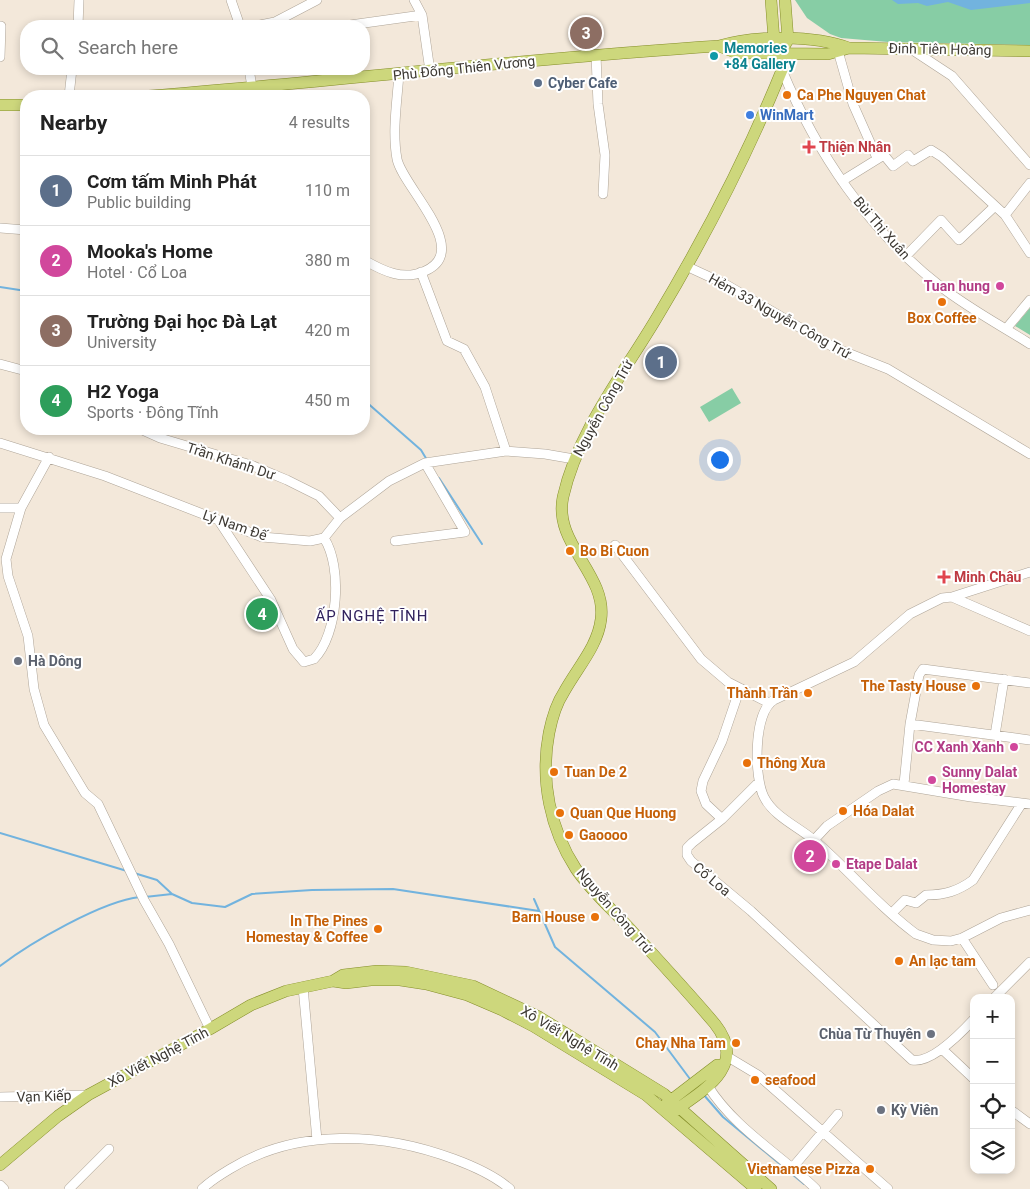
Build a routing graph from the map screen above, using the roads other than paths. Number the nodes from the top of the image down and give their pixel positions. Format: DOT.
graph roads {
  1 [pos="80,0"];
  2 [pos="231,0"];
  3 [pos="317,0"];
  4 [pos="414,0"];
  5 [pos="771,0"];
  6 [pos="784,0"];
  7 [pos="422,15"];
  8 [pos="78,20"];
  9 [pos="238,20"];
  10 [pos="279,20"];
  11 [pos="370,22"];
  12 [pos="1,26"];
  13 [pos="774,40"];
  14 [pos="788,40"];
  15 [pos="719,46"];
  16 [pos="850,48"];
  17 [pos="911,50"];
  18 [pos="838,51"];
  19 [pos="1030,51"];
  20 [pos="782,53"];
  21 [pos="596,55"];
  22 [pos="0,57"];
  23 [pos="782,70"];
  24 [pos="430,71"];
  25 [pos="399,74"];
  26 [pos="71,75"];
  27 [pos="250,75"];
  28 [pos="252,87"];
  29 [pos="70,90"];
  30 [pos="218,90"];
  31 [pos="0,105"];
  32 [pos="20,105"];
  33 [pos="877,158"];
  34 [pos="1030,165"];
  35 [pos="842,181"];
  36 [pos="1030,183"];
  37 [pos="603,194"];
  38 [pos="994,207"];
  39 [pos="1005,215"];
  40 [pos="0,228"];
  41 [pos="20,230"];
  42 [pos="1030,252"];
  43 [pos="905,257"];
  44 [pos="370,263"];
  45 [pos="686,266"];
  46 [pos="421,272"];
  47 [pos="1030,300"];
  48 [pos="1006,329"];
  49 [pos="1030,344"];
  50 [pos="0,364"];
  51 [pos="20,369"];
  52 [pos="153,435"];
  53 [pos="0,443"];
  54 [pos="506,451"];
  55 [pos="1030,454"];
  56 [pos="49,457"];
  57 [pos="574,460"];
  58 [pos="425,463"];
  59 [pos="0,508"];
  60 [pos="21,508"];
  61 [pos="340,518"];
  62 [pos="219,521"];
  63 [pos="324,538"];
  64 [pos="395,541"];
  65 [pos="615,545"];
  66 [pos="1030,572"];
  67 [pos="8,576"];
  68 [pos="0,582"];
  69 [pos="952,597"];
  70 [pos="1030,631"];
  71 [pos="1004,679"];
  72 [pos="1030,683"];
  73 [pos="740,688"];
  74 [pos="769,703"];
  75 [pos="910,724"];
  76 [pos="995,735"];
  77 [pos="1030,740"];
  78 [pos="758,783"];
  79 [pos="904,784"];
  80 [pos="1026,803"];
  81 [pos="722,819"];
  82 [pos="814,840"];
  83 [pos="1030,910"];
  84 [pos="892,913"];
  85 [pos="962,938"];
  86 [pos="1030,962"];
  87 [pos="993,985"];
  88 [pos="303,987"];
  89 [pos="998,994"];
  90 [pos="970,1023"];
  91 [pos="210,1029"];
  92 [pos="942,1049"];
  93 [pos="725,1061"];
  94 [pos="970,1076"];
  95 [pos="705,1082"];
  96 [pos="88,1095"];
  97 [pos="0,1097"];
  98 [pos="671,1107"];
  99 [pos="1015,1113"];
  100 [pos="838,1114"];
  101 [pos="1030,1124"];
  102 [pos="823,1133"];
  103 [pos="317,1140"];
  104 [pos="109,1149"];
  105 [pos="0,1165"];
  106 [pos="793,1167"];
  107 [pos="0,1185"];
  108 [pos="4,1189"];
  109 [pos="68,1189"];
  110 [pos="202,1189"];
  111 [pos="510,1189"];
  112 [pos="756,1189"];
  113 [pos="771,1189"];
  114 [pos="816,1189"];
  115 [pos="888,1189"];
  1 -- 8 [label="street"];
  2 -- 9 [label="street"];
  3 -- 10 [label="street"];
  4 -- 7 [label="street"];
  5 -- 13 [label="main road"];
  6 -- 14 [label="main road"];
  7 -- 11 [label="street"];
  7 -- 24 [label="street"];
  12 -- 22 [label="street"];
  13 -- 14 [label="main road, Phù Đổng Thiên Vương"];
  13 -- 15 [label="main road, Phù Đổng Thiên Vương"];
  13 -- 20 [label="main road"];
  14 -- 16 [label="main road, Đinh Tiên Hoàng"];
  14 -- 20 [label="main road"];
  15 -- 20 [label="main road, Phù Đổng Thiên Vương"];
  15 -- 21 [label="main road, Phù Đổng Thiên Vương"];
  16 -- 17 [label="main road, Đinh Tiên Hoàng"];
  16 -- 18 [label="main road, Đinh Tiên Hoàng"];
  17 -- 19 [label="main road, Đinh Tiên Hoàng"];
  17 -- 34 [label="street"];
  18 -- 20 [label="main road, Đinh Tiên Hoàng"];
  18 -- 33 [label="street"];
  20 -- 23 [label="main road"];
  21 -- 24 [label="main road, Phù Đổng Thiên Vương"];
  21 -- 37 [label="street"];
  23 -- 35 [label="street, Bùi Thị Xuân"];
  23 -- 45 [label="main road, Nguyễn Công Trứ"];
  24 -- 25 [label="main road, Phù Đổng Thiên Vương"];
  25 -- 28 [label="main road, Phù Đổng Thiên Vương"];
  25 -- 46 [label="street"];
  26 -- 29 [label="street"];
  27 -- 28 [label="street"];
  28 -- 30 [label="main road, Phù Đổng Thiên Vương"];
  31 -- 32 [label="main road"];
  33 -- 35 [label="street"];
  33 -- 38 [label="street"];
  35 -- 43 [label="street, Bùi Thị Xuân"];
  36 -- 39 [label="street"];
  38 -- 39 [label="street"];
  38 -- 43 [label="street"];
  39 -- 42 [label="street"];
  40 -- 41 [label="street"];
  43 -- 48 [label="street, Bùi Thị Xuân"];
  44 -- 46 [label="street"];
  45 -- 55 [label="street, Hẻm 33 Nguyễn Công Trứ"];
  45 -- 57 [label="main road, Nguyễn Công Trứ"];
  46 -- 54 [label="street"];
  47 -- 48 [label="street"];
  48 -- 49 [label="street, Bùi Thị Xuân"];
  50 -- 51 [label="street"];
  52 -- 61 [label="street, Trần Khánh Dư"];
  53 -- 56 [label="street, Lý Nam Đế"];
  54 -- 57 [label="street"];
  54 -- 58 [label="street"];
  56 -- 60 [label="street"];
  56 -- 62 [label="street, Lý Nam Đế"];
  57 -- 93 [label="main road, Nguyễn Công Trứ"];
  58 -- 61 [label="street"];
  58 -- 64 [label="street"];
  59 -- 60 [label="street"];
  60 -- 67 [label="street"];
  61 -- 63 [label="street"];
  62 -- 63 [label="street, Lý Nam Đế"];
  62 -- 63 [label="street"];
  65 -- 73 [label="street"];
  66 -- 69 [label="street"];
  67 -- 68 [label="street"];
  67 -- 91 [label="street"];
  69 -- 70 [label="street"];
  69 -- 74 [label="street"];
  71 -- 72 [label="street"];
  71 -- 75 [label="street"];
  71 -- 76 [label="street"];
  73 -- 74 [label="street"];
  73 -- 81 [label="street"];
  74 -- 78 [label="street"];
  75 -- 76 [label="street"];
  75 -- 79 [label="street"];
  76 -- 77 [label="street"];
  78 -- 81 [label="street, Cổ Loa"];
  78 -- 82 [label="street"];
  79 -- 80 [label="street"];
  79 -- 82 [label="street"];
  80 -- 84 [label="street"];
  81 -- 92 [label="street, Cổ Loa"];
  82 -- 84 [label="street"];
  83 -- 85 [label="street"];
  84 -- 85 [label="street"];
  85 -- 87 [label="street"];
  86 -- 89 [label="street"];
  88 -- 91 [label="main road, Xô Viết Nghệ Tĩnh"];
  88 -- 98 [label="main road, Xô Viết Nghệ Tĩnh"];
  88 -- 103 [label="street"];
  90 -- 92 [label="street, Cổ Loa"];
  91 -- 96 [label="main road, Xô Viết Nghệ Tĩnh"];
  92 -- 94 [label="street"];
  93 -- 95 [label="main road"];
  93 -- 102 [label="street"];
  95 -- 98 [label="main road"];
  95 -- 106 [label="street"];
  96 -- 97 [label="street, Vạn Kiếp"];
  96 -- 105 [label="main road, Xô Viết Nghệ Tĩnh"];
  98 -- 112 [label="main road, Xô Viết Nghệ Tĩnh"];
  98 -- 113 [label="main road, Xô Viết Nghệ Tĩnh"];
  99 -- 101 [label="street"];
  100 -- 102 [label="street"];
  102 -- 106 [label="street"];
  102 -- 115 [label="street"];
  103 -- 110 [label="street"];
  103 -- 111 [label="street"];
  104 -- 109 [label="street"];
  106 -- 114 [label="street"];
  107 -- 108 [label="street"];
}
